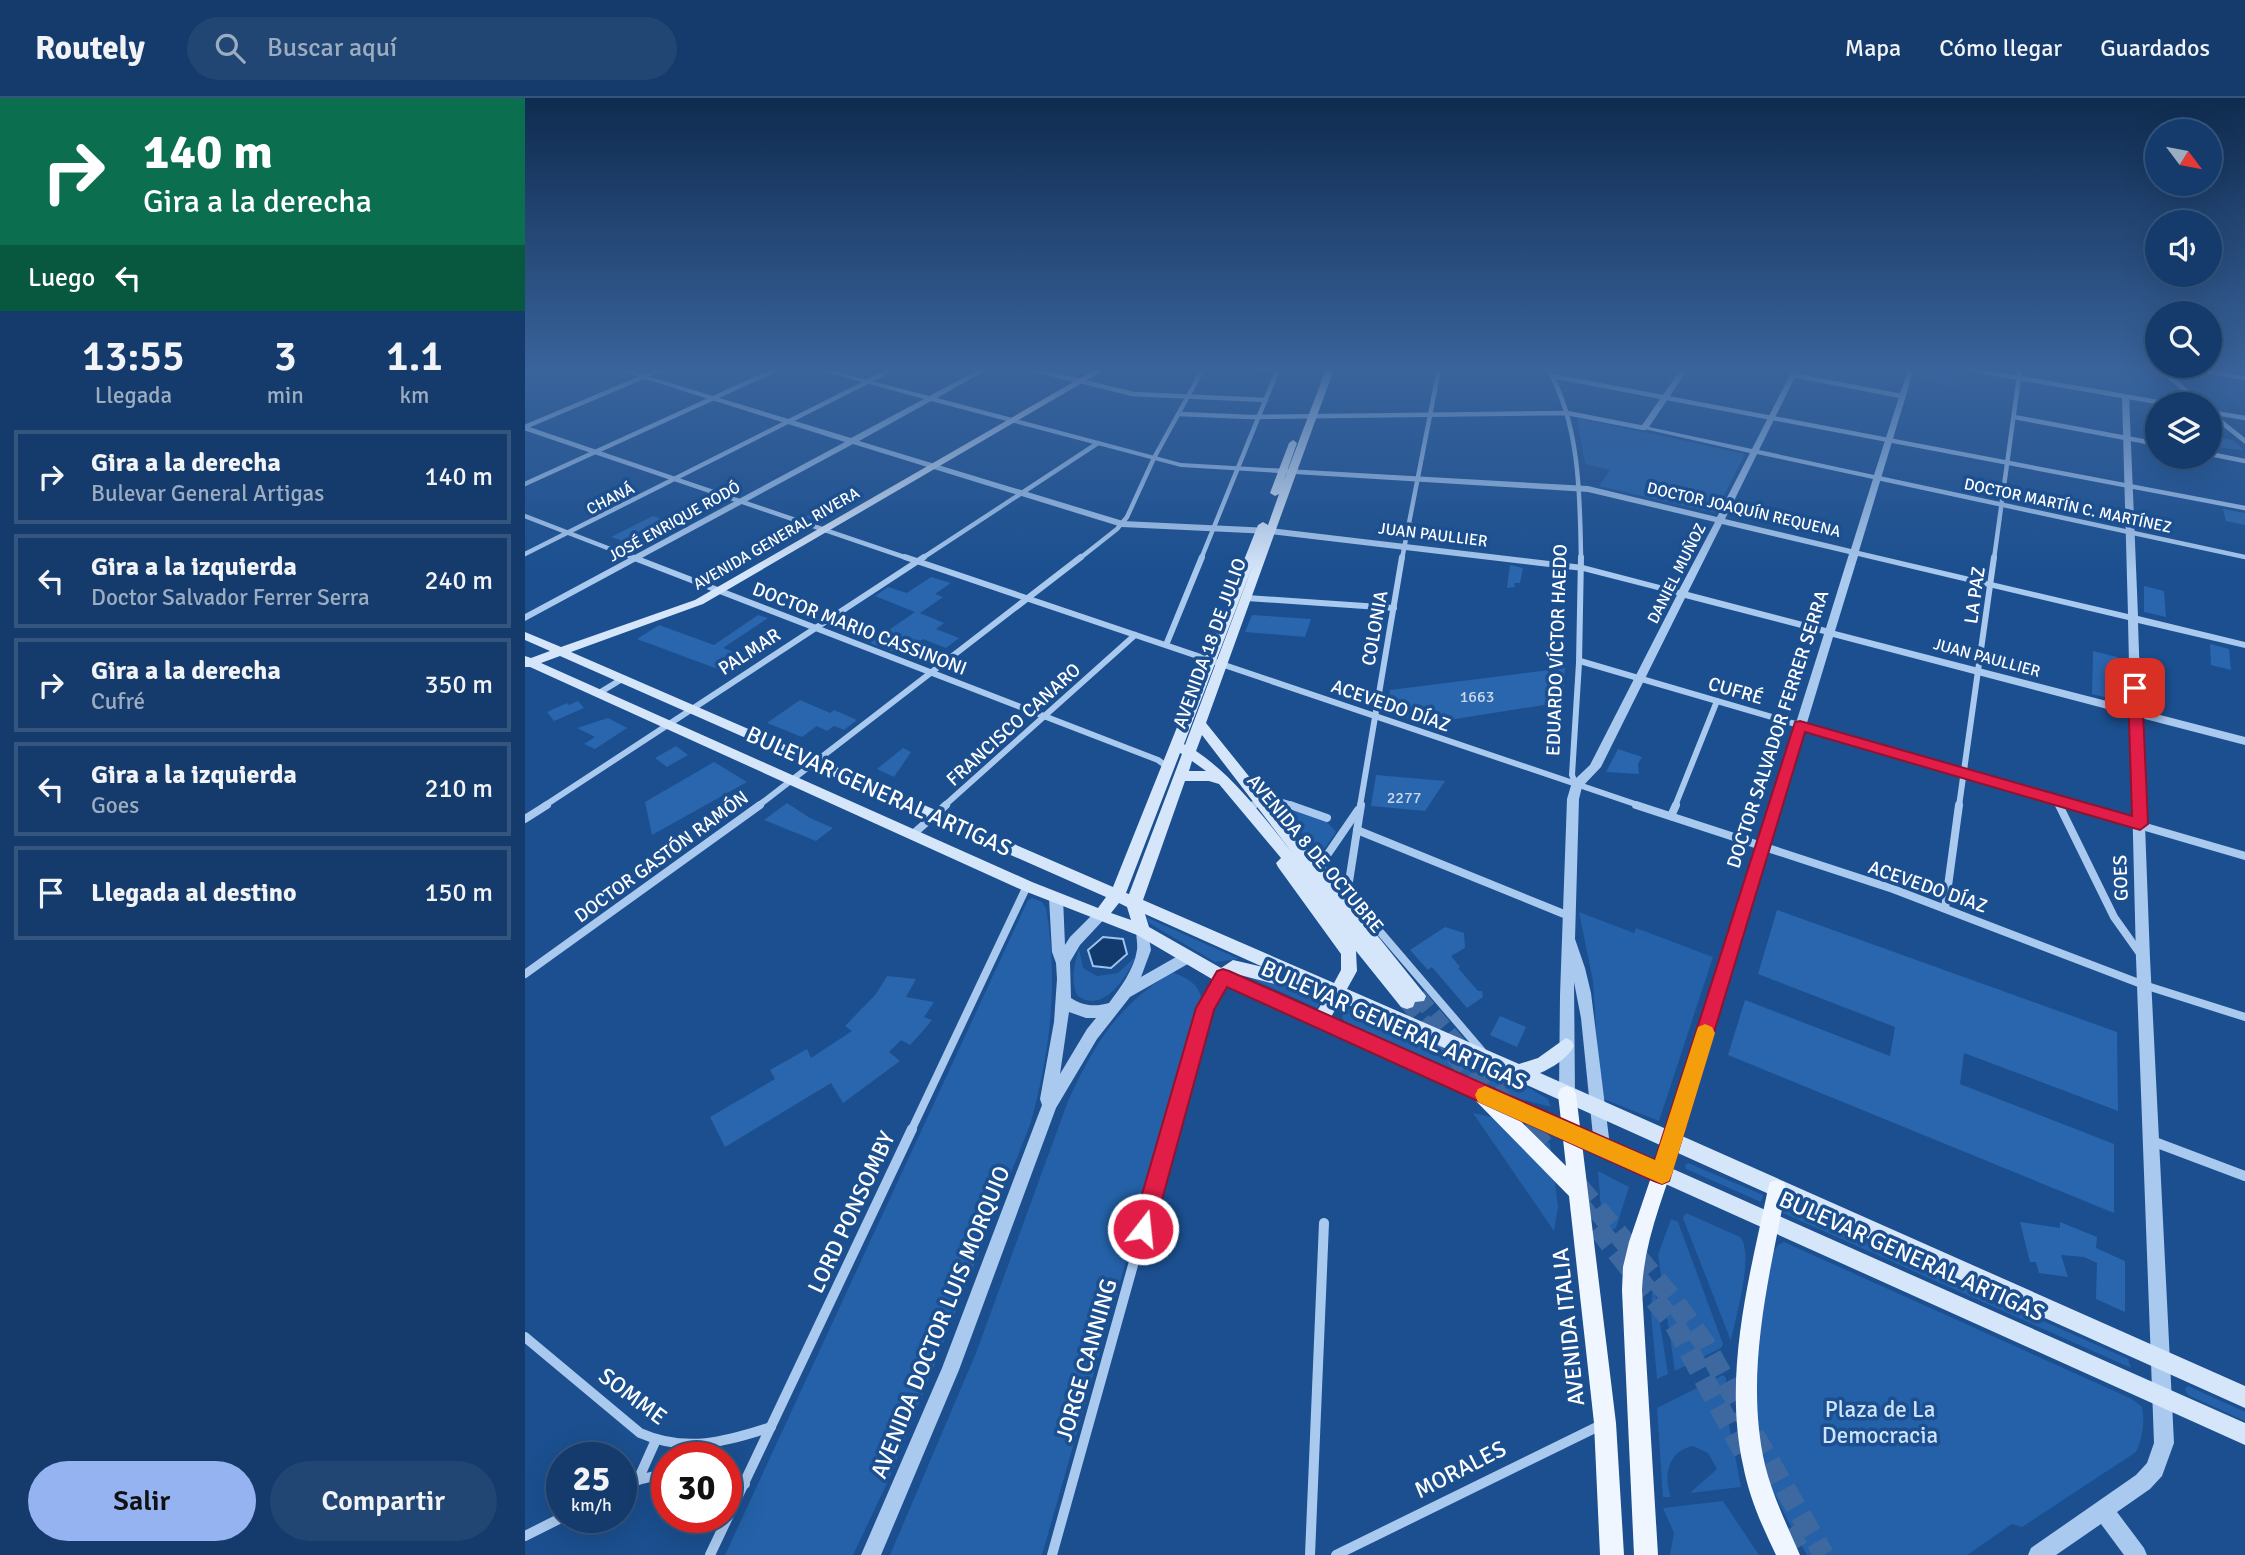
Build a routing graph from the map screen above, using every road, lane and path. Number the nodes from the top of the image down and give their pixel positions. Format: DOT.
graph roads {
  1 [pos="553,437"];
  2 [pos="628,437"];
  3 [pos="757,437"];
  4 [pos="842,437"];
  5 [pos="858,437"];
  6 [pos="982,437"];
  7 [pos="1075,437"];
  8 [pos="1166,437"];
  9 [pos="1251,437"];
  10 [pos="1301,437"];
  11 [pos="1424,437"];
  12 [pos="1570,437"];
  13 [pos="1684,437"];
  14 [pos="1763,437"];
  15 [pos="1873,437"];
  16 [pos="1890,437"];
  17 [pos="2011,437"];
  18 [pos="2122,437"];
  19 [pos="2127,438"];
  20 [pos="852,440"];
  21 [pos="1889,440"];
  22 [pos="2145,441"];
  23 [pos="1098,443"];
  24 [pos="595,452"];
  25 [pos="1756,453"];
  26 [pos="2222,456"];
  27 [pos="1154,458"];
  28 [pos="2245,461"];
  29 [pos="2008,462"];
  30 [pos="933,466"];
  31 [pos="1239,467"];
  32 [pos="1289,470"];
  33 [pos="1416,478"];
  34 [pos="1878,478"];
  35 [pos="674,479"];
  36 [pos="525,484"];
  37 [pos="2129,485"];
  38 [pos="1577,488"];
  39 [pos="1022,493"];
  40 [pos="740,501"];
  41 [pos="2002,505"];
  42 [pos="2245,508"];
  43 [pos="525,516"];
  44 [pos="1721,520"];
  45 [pos="1122,524"];
  46 [pos="1214,528"];
  47 [pos="823,529"];
  48 [pos="1265,531"];
  49 [pos="2131,532"];
  50 [pos="568,533"];
  51 [pos="1405,546"];
  52 [pos="1855,551"];
  53 [pos="525,554"];
  54 [pos="2245,557"];
  55 [pos="635,558"];
  56 [pos="916,561"];
  57 [pos="1583,568"];
  58 [pos="1991,583"];
  59 [pos="718,591"];
  60 [pos="1684,594"];
  61 [pos="1247,598"];
  62 [pos="1027,599"];
  63 [pos="1394,608"];
  64 [pos="525,618"];
  65 [pos="2134,618"];
  66 [pos="814,628"];
  67 [pos="1830,632"];
  68 [pos="1135,635"];
  69 [pos="525,636"];
  70 [pos="1166,645"];
  71 [pos="2245,645"];
  72 [pos="525,647"];
  73 [pos="562,652"];
  74 [pos="1580,661"];
  75 [pos="527,662"];
  76 [pos="1216,662"];
  77 [pos="1980,671"];
  78 [pos="932,673"];
  79 [pos="620,678"];
  80 [pos="1640,678"];
  81 [pos="599,693"];
  82 [pos="1717,701"];
  83 [pos="690,708"];
  84 [pos="2135,712"];
  85 [pos="1374,715"];
  86 [pos="1046,717"];
  87 [pos="666,724"];
  88 [pos="1200,724"];
  89 [pos="1800,725"];
  90 [pos="2245,741"];
  91 [pos="1184,749"];
  92 [pos="815,763"];
  93 [pos="1175,772"];
  94 [pos="1966,772"];
  95 [pos="792,780"];
  96 [pos="1224,781"];
  97 [pos="1577,785"];
  98 [pos="2056,799"];
  99 [pos="1260,801"];
  100 [pos="1246,808"];
  101 [pos="1359,810"];
  102 [pos="934,816"];
  103 [pos="1671,816"];
  104 [pos="1327,818"];
  105 [pos="525,819"];
  106 [pos="2140,824"];
  107 [pos="1357,830"];
  108 [pos="912,835"];
  109 [pos="1276,845"];
  110 [pos="1761,847"];
  111 [pos="2245,856"];
  112 [pos="1323,881"];
  113 [pos="1027,886"];
  114 [pos="1350,894"];
  115 [pos="1116,897"];
  116 [pos="1056,898"];
  117 [pos="1134,904"];
  118 [pos="1945,908"];
  119 [pos="1102,914"];
  120 [pos="1569,916"];
  121 [pos="1142,931"];
  122 [pos="1569,936"];
  123 [pos="1188,957"];
  124 [pos="1064,958"];
  125 [pos="2143,958"];
  126 [pos="525,974"];
  127 [pos="1223,977"];
  128 [pos="1310,982"];
  129 [pos="2144,985"];
  130 [pos="1336,993"];
  131 [pos="1124,994"];
  132 [pos="1063,1001"];
  133 [pos="1111,1008"];
  134 [pos="2245,1017"];
  135 [pos="1320,1021"];
  136 [pos="1566,1046"];
  137 [pos="1493,1061"];
  138 [pos="1518,1072"];
  139 [pos="1480,1093"];
  140 [pos="1567,1094"];
  141 [pos="1050,1105"];
  142 [pos="1594,1105"];
  143 [pos="1573,1133"];
  144 [pos="2151,1140"];
  145 [pos="1672,1142"];
  146 [pos="1602,1146"];
  147 [pos="1662,1174"];
  148 [pos="2245,1176"];
  149 [pos="1777,1189"];
  150 [pos="1580,1193"];
  151 [pos="1770,1221"];
  152 [pos="1324,1223"];
  153 [pos="525,1337"];
  154 [pos="2160,1359"];
  155 [pos="2162,1397"];
  156 [pos="2245,1397"];
  157 [pos="1605,1423"];
  158 [pos="771,1427"];
  159 [pos="2245,1434"];
  160 [pos="655,1442"];
  161 [pos="719,1442"];
  162 [pos="651,1451"];
  163 [pos="651,1477"];
  164 [pos="638,1480"];
  165 [pos="742,1483"];
  166 [pos="745,1484"];
  167 [pos="2102,1510"];
  168 [pos="546,1525"];
  169 [pos="525,1536"];
  170 [pos="710,1555"];
  171 [pos="871,1555"];
  172 [pos="1052,1555"];
  173 [pos="1310,1555"];
  174 [pos="1336,1555"];
  175 [pos="1612,1555"];
  176 [pos="1646,1555"];
  177 [pos="1789,1555"];
  178 [pos="2038,1555"];
  179 [pos="2137,1555"];
  1 -- 24 [label="street, ACEVEDO DÍAZ"];
  2 -- 24 [label="street"];
  3 -- 35 [label="street, CHANÁ"];
  4 -- 20 [label="street, JUAN PAULLIER"];
  5 -- 20 [label="street, JOSÉ ENRIQUE RODÓ"];
  6 -- 30 [label="main road, AVENIDA GENERAL RIVERA"];
  7 -- 23 [label="street, DOCTOR JOAQUÍN REQUENA"];
  8 -- 27 [label="street"];
  9 -- 31 [label="street"];
  10 -- 32 [label="main road, AVENIDA 18 DE JULIO"];
  11 -- 33 [label="street, COLONIA"];
  12 -- 38 [label="street, EDUARDO VÍCTOR HAEDO"];
  13 -- 25 [label="street, DOCTOR MARTÍN C. MARTÍNEZ"];
  14 -- 25 [label="street, DANIEL MUÑOZ"];
  15 -- 21 [label="street"];
  16 -- 21 [label="street, DOCTOR SALVADOR FERRER SERRA"];
  17 -- 29 [label="street, LA PAZ"];
  18 -- 19 [label="street"];
  19 -- 22 [label="street"];
  19 -- 37 [label="street, GOES"];
  20 -- 30 [label="street, JUAN PAULLIER"];
  20 -- 40 [label="street, JOSÉ ENRIQUE RODÓ"];
  21 -- 29 [label="street"];
  21 -- 34 [label="street, DOCTOR SALVADOR FERRER SERRA"];
  23 -- 27 [label="street, DOCTOR JOAQUÍN REQUENA"];
  23 -- 39 [label="street, PALMAR"];
  24 -- 35 [label="street, ACEVEDO DÍAZ"];
  24 -- 36 [label="street"];
  25 -- 34 [label="street, DOCTOR MARTÍN C. MARTÍNEZ"];
  25 -- 44 [label="street, DANIEL MUÑOZ"];
  26 -- 28 [label="street"];
  27 -- 31 [label="street, DOCTOR JOAQUÍN REQUENA"];
  27 -- 45 [label="street"];
  29 -- 37 [label="street"];
  29 -- 41 [label="street, LA PAZ"];
  30 -- 39 [label="street, JUAN PAULLIER"];
  30 -- 47 [label="main road, AVENIDA GENERAL RIVERA"];
  31 -- 32 [label="street, DOCTOR JOAQUÍN REQUENA"];
  31 -- 46 [label="street"];
  32 -- 33 [label="street, DOCTOR JOAQUÍN REQUENA"];
  32 -- 48 [label="main road, AVENIDA 18 DE JULIO"];
  33 -- 38 [label="street, DOCTOR JOAQUÍN REQUENA"];
  33 -- 51 [label="street, COLONIA"];
  34 -- 41 [label="street, DOCTOR MARTÍN C. MARTÍNEZ"];
  34 -- 52 [label="street, DOCTOR SALVADOR FERRER SERRA"];
  35 -- 40 [label="street, ACEVEDO DÍAZ"];
  35 -- 50 [label="street, CHANÁ"];
  37 -- 42 [label="street"];
  37 -- 49 [label="street, GOES"];
  38 -- 44 [label="street, DOCTOR JOAQUÍN REQUENA"];
  38 -- 57 [label="street, EDUARDO VÍCTOR HAEDO"];
  39 -- 45 [label="street, JUAN PAULLIER"];
  39 -- 56 [label="street, PALMAR"];
  40 -- 47 [label="street, ACEVEDO DÍAZ"];
  40 -- 55 [label="street, JOSÉ ENRIQUE RODÓ"];
  41 -- 49 [label="street, DOCTOR MARTÍN C. MARTÍNEZ"];
  41 -- 58 [label="street, LA PAZ"];
  43 -- 50 [label="street, DOCTOR MARIO CASSINONI"];
  44 -- 52 [label="street, DOCTOR JOAQUÍN REQUENA"];
  44 -- 60 [label="street, DANIEL MUÑOZ"];
  45 -- 46 [label="street, JUAN PAULLIER"];
  45 -- 62 [label="street, DOCTOR GASTÓN RAMÓN"];
  46 -- 48 [label="street, JUAN PAULLIER"];
  46 -- 70 [label="street"];
  47 -- 56 [label="street, ACEVEDO DÍAZ"];
  47 -- 59 [label="main road, AVENIDA GENERAL RIVERA"];
  48 -- 51 [label="street, JUAN PAULLIER"];
  48 -- 61 [label="main road, AVENIDA 18 DE JULIO"];
  48 -- 76 [label="main road, AVENIDA 18 DE JULIO"];
  49 -- 54 [label="street, DOCTOR MARTÍN C. MARTÍNEZ"];
  49 -- 65 [label="street, GOES"];
  50 -- 53 [label="street, CHANÁ"];
  50 -- 55 [label="street, DOCTOR MARIO CASSINONI"];
  51 -- 57 [label="street, JUAN PAULLIER"];
  51 -- 63 [label="street, COLONIA"];
  52 -- 58 [label="street, DOCTOR JOAQUÍN REQUENA"];
  52 -- 67 [label="street, DOCTOR SALVADOR FERRER SERRA"];
  55 -- 59 [label="street, DOCTOR MARIO CASSINONI"];
  55 -- 64 [label="street, JOSÉ ENRIQUE RODÓ"];
  56 -- 62 [label="street, ACEVEDO DÍAZ"];
  56 -- 66 [label="street, PALMAR"];
  57 -- 60 [label="street, JUAN PAULLIER"];
  57 -- 74 [label="street, EDUARDO VÍCTOR HAEDO"];
  58 -- 65 [label="street, DOCTOR JOAQUÍN REQUENA"];
  58 -- 77 [label="street, LA PAZ"];
  59 -- 66 [label="street, DOCTOR MARIO CASSINONI"];
  59 -- 73 [label="main road, AVENIDA GENERAL RIVERA"];
  60 -- 67 [label="street, JUAN PAULLIER"];
  60 -- 80 [label="street, DANIEL MUÑOZ"];
  61 -- 63 [label="street"];
  61 -- 76 [label="main road, AVENIDA 18 DE JULIO"];
  62 -- 68 [label="street, ACEVEDO DÍAZ"];
  62 -- 78 [label="street, DOCTOR GASTÓN RAMÓN"];
  63 -- 85 [label="street, COLONIA"];
  65 -- 71 [label="street, DOCTOR JOAQUÍN REQUENA"];
  65 -- 84 [label="street, GOES"];
  66 -- 78 [label="street, DOCTOR MARIO CASSINONI"];
  66 -- 83 [label="street, PALMAR"];
  67 -- 77 [label="street, JUAN PAULLIER"];
  67 -- 89 [label="street, DOCTOR SALVADOR FERRER SERRA"];
  68 -- 70 [label="street, ACEVEDO DÍAZ"];
  68 -- 86 [label="street, FRANCISCO CANARO"];
  69 -- 73 [label="main road, BULEVAR GENERAL ARTIGAS"];
  70 -- 76 [label="street, ACEVEDO DÍAZ"];
  72 -- 73 [label="main road"];
  73 -- 75 [label="main road, AVENIDA GENERAL RIVERA"];
  73 -- 79 [label="main road, BULEVAR GENERAL ARTIGAS"];
  74 -- 80 [label="street, CUFRÉ"];
  74 -- 97 [label="street, EDUARDO VÍCTOR HAEDO"];
  75 -- 79 [label="main road"];
  75 -- 81 [label="main road, BULEVAR GENERAL ARTIGAS"];
  76 -- 85 [label="street, ACEVEDO DÍAZ"];
  76 -- 88 [label="main road, AVENIDA 18 DE JULIO"];
  76 -- 91 [label="main road, AVENIDA 18 DE JULIO"];
  77 -- 84 [label="street, JUAN PAULLIER"];
  77 -- 94 [label="street, LA PAZ"];
  78 -- 86 [label="street, DOCTOR MARIO CASSINONI"];
  78 -- 92 [label="street, DOCTOR GASTÓN RAMÓN"];
  79 -- 81 [label="street"];
  79 -- 83 [label="main road, BULEVAR GENERAL ARTIGAS"];
  80 -- 82 [label="street, CUFRÉ"];
  80 -- 97 [label="street, DANIEL MUÑOZ"];
  81 -- 87 [label="main road, BULEVAR GENERAL ARTIGAS"];
  82 -- 89 [label="street, CUFRÉ"];
  82 -- 103 [label="street"];
  83 -- 87 [label="street, PALMAR"];
  83 -- 92 [label="main road, BULEVAR GENERAL ARTIGAS"];
  84 -- 90 [label="street, JUAN PAULLIER"];
  84 -- 106 [label="street, GOES"];
  85 -- 97 [label="street, ACEVEDO DÍAZ"];
  85 -- 101 [label="street, COLONIA"];
  86 -- 93 [label="street, DOCTOR MARIO CASSINONI"];
  86 -- 102 [label="street, FRANCISCO CANARO"];
  87 -- 95 [label="main road, BULEVAR GENERAL ARTIGAS"];
  87 -- 105 [label="street, PALMAR"];
  88 -- 91 [label="main road, AVENIDA 18 DE JULIO"];
  88 -- 99 [label="main road, AVENIDA 8 DE OCTUBRE"];
  89 -- 94 [label="street, CUFRÉ"];
  89 -- 110 [label="street, DOCTOR SALVADOR FERRER SERRA"];
  91 -- 93 [label="main road, AVENIDA 18 DE JULIO"];
  91 -- 96 [label="main road, AVENIDA 8 DE OCTUBRE"];
  92 -- 95 [label="street, DOCTOR GASTÓN RAMÓN"];
  92 -- 102 [label="main road, BULEVAR GENERAL ARTIGAS"];
  93 -- 96 [label="main road"];
  93 -- 115 [label="main road, AVENIDA 18 DE JULIO"];
  93 -- 117 [label="main road, AVENIDA 18 DE JULIO"];
  94 -- 98 [label="street, CUFRÉ"];
  94 -- 118 [label="street, LA PAZ"];
  95 -- 108 [label="main road, BULEVAR GENERAL ARTIGAS"];
  95 -- 126 [label="street, DOCTOR GASTÓN RAMÓN"];
  96 -- 100 [label="main road, AVENIDA 8 DE OCTUBRE"];
  97 -- 103 [label="street, ACEVEDO DÍAZ"];
  97 -- 120 [label="street, EDUARDO VÍCTOR HAEDO"];
  98 -- 106 [label="street, CUFRÉ"];
  98 -- 125 [label="street"];
  99 -- 100 [label="street"];
  99 -- 104 [label="street"];
  99 -- 112 [label="main road, AVENIDA 8 DE OCTUBRE"];
  100 -- 109 [label="main road, AVENIDA 8 DE OCTUBRE"];
  101 -- 107 [label="street, COLONIA"];
  101 -- 112 [label="street, AVENIDA 8 DE OCTUBRE"];
  102 -- 108 [label="street, FRANCISCO CANARO"];
  102 -- 115 [label="main road, BULEVAR GENERAL ARTIGAS"];
  103 -- 110 [label="street, ACEVEDO DÍAZ"];
  106 -- 111 [label="street, CUFRÉ"];
  106 -- 125 [label="street, GOES"];
  107 -- 114 [label="street, COLONIA"];
  107 -- 120 [label="street"];
  108 -- 113 [label="main road, BULEVAR GENERAL ARTIGAS"];
  109 -- 112 [label="main road, AVENIDA 8 DE OCTUBRE"];
  109 -- 130 [label="main road"];
  110 -- 118 [label="street, ACEVEDO DÍAZ"];
  110 -- 145 [label="street, DOCTOR SALVADOR FERRER SERRA"];
  113 -- 116 [label="main road, BULEVAR GENERAL ARTIGAS"];
  113 -- 158 [label="street, LORD PONSOMBY"];
  114 -- 137 [label="street, AVENIDA 8 DE OCTUBRE"];
  115 -- 117 [label="main road, BULEVAR GENERAL ARTIGAS"];
  115 -- 119 [label="main road, AVENIDA 18 DE JULIO"];
  116 -- 119 [label="main road, BULEVAR GENERAL ARTIGAS"];
  116 -- 124 [label="street, AVENIDA DOCTOR LUIS MORQUIO"];
  117 -- 121 [label="main road"];
  117 -- 128 [label="main road, BULEVAR GENERAL ARTIGAS"];
  118 -- 129 [label="street, ACEVEDO DÍAZ"];
  119 -- 121 [label="main road, BULEVAR GENERAL ARTIGAS"];
  119 -- 124 [label="street"];
  120 -- 122 [label="street, EDUARDO VÍCTOR HAEDO"];
  121 -- 123 [label="main road, BULEVAR GENERAL ARTIGAS"];
  121 -- 131 [label="street, AVENIDA DOCTOR LUIS MORQUIO"];
  122 -- 136 [label="street, EDUARDO VÍCTOR HAEDO"];
  122 -- 142 [label="street, EDUARDO VÍCTOR HAEDO"];
  123 -- 127 [label="main road, BULEVAR GENERAL ARTIGAS"];
  123 -- 131 [label="street, AVENIDA DOCTOR LUIS MORQUIO"];
  124 -- 132 [label="street, AVENIDA DOCTOR LUIS MORQUIO"];
  125 -- 129 [label="street, GOES"];
  127 -- 128 [label="main road"];
  127 -- 135 [label="main road, BULEVAR GENERAL ARTIGAS"];
  127 -- 172 [label="street, JORGE CANNING"];
  128 -- 130 [label="main road, BULEVAR GENERAL ARTIGAS"];
  129 -- 134 [label="street, ACEVEDO DÍAZ"];
  129 -- 144 [label="street, GOES"];
  130 -- 135 [label="main road"];
  130 -- 137 [label="main road, BULEVAR GENERAL ARTIGAS"];
  131 -- 133 [label="street, AVENIDA DOCTOR LUIS MORQUIO"];
  132 -- 133 [label="street"];
  132 -- 141 [label="street, AVENIDA DOCTOR LUIS MORQUIO"];
  133 -- 141 [label="street, AVENIDA DOCTOR LUIS MORQUIO"];
  135 -- 139 [label="main road, BULEVAR GENERAL ARTIGAS"];
  136 -- 138 [label="main road"];
  136 -- 140 [label="street, EDUARDO VÍCTOR HAEDO"];
  137 -- 138 [label="main road, BULEVAR GENERAL ARTIGAS"];
  138 -- 140 [label="main road, BULEVAR GENERAL ARTIGAS"];
  139 -- 143 [label="main road, BULEVAR GENERAL ARTIGAS"];
  139 -- 150 [label="main road"];
  140 -- 142 [label="main road, BULEVAR GENERAL ARTIGAS"];
  140 -- 143 [label="main road, AVENIDA ITALIA"];
  141 -- 171 [label="street, AVENIDA DOCTOR LUIS MORQUIO"];
  142 -- 145 [label="main road, BULEVAR GENERAL ARTIGAS"];
  142 -- 146 [label="street, EDUARDO VÍCTOR HAEDO"];
  143 -- 146 [label="main road, BULEVAR GENERAL ARTIGAS"];
  143 -- 150 [label="main road, AVENIDA ITALIA"];
  144 -- 148 [label="street"];
  144 -- 154 [label="street, GOES"];
  145 -- 147 [label="main road"];
  145 -- 149 [label="main road, BULEVAR GENERAL ARTIGAS"];
  146 -- 147 [label="main road, BULEVAR GENERAL ARTIGAS"];
  147 -- 151 [label="main road, BULEVAR GENERAL ARTIGAS"];
  147 -- 176 [label="main road"];
  149 -- 151 [label="main road"];
  149 -- 154 [label="main road, BULEVAR GENERAL ARTIGAS"];
  150 -- 157 [label="main road, AVENIDA ITALIA"];
  151 -- 155 [label="main road, BULEVAR GENERAL ARTIGAS"];
  151 -- 177 [label="main road"];
  152 -- 173 [label="street"];
  153 -- 160 [label="street, SOMME"];
  154 -- 155 [label="street"];
  154 -- 156 [label="main road, BULEVAR GENERAL ARTIGAS"];
  155 -- 159 [label="main road, BULEVAR GENERAL ARTIGAS"];
  155 -- 167 [label="street"];
  157 -- 174 [label="street, MORALES"];
  157 -- 175 [label="main road, AVENIDA ITALIA"];
  158 -- 161 [label="street, SOMME"];
  158 -- 166 [label="street, LORD PONSOMBY"];
  162 -- 164 [label="street"];
  163 -- 164 [label="street"];
  165 -- 166 [label="street"];
  166 -- 170 [label="street, LORD PONSOMBY"];
  167 -- 178 [label="street"];
  167 -- 179 [label="street"];
  168 -- 169 [label="street"];
}
